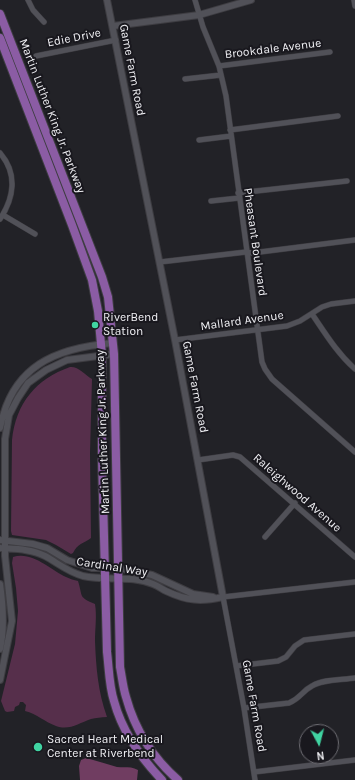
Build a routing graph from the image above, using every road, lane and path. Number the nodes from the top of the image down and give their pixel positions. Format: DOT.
graph roads {
  1 [pos="28,0"];
  2 [pos="107,0"];
  3 [pos="195,0"];
  4 [pos="251,0"];
  5 [pos="354,0"];
  6 [pos="355,6"];
  7 [pos="0,14"];
  8 [pos="199,15"];
  9 [pos="44,22"];
  10 [pos="112,26"];
  11 [pos="0,38"];
  12 [pos="116,40"];
  13 [pos="330,52"];
  14 [pos="36,56"];
  15 [pos="219,66"];
  16 [pos="221,75"];
  17 [pos="184,79"];
  18 [pos="338,116"];
  19 [pos="230,130"];
  20 [pos="231,136"];
  21 [pos="199,140"];
  22 [pos="0,153"];
  23 [pos="347,181"];
  24 [pos="238,195"];
  25 [pos="211,201"];
  26 [pos="2,217"];
  27 [pos="35,234"];
  28 [pos="355,240"];
  29 [pos="246,252"];
  30 [pos="160,262"];
  31 [pos="355,301"];
  32 [pos="312,314"];
  33 [pos="257,330"];
  34 [pos="175,340"];
  35 [pos="113,343"];
  36 [pos="101,344"];
  37 [pos="114,354"];
  38 [pos="102,355"];
  39 [pos="355,369"];
  40 [pos="0,428"];
  41 [pos="355,452"];
  42 [pos="198,460"];
  43 [pos="294,503"];
  44 [pos="265,536"];
  45 [pos="3,540"];
  46 [pos="3,548"];
  47 [pos="355,557"];
  48 [pos="105,568"];
  49 [pos="119,568"];
  50 [pos="105,578"];
  51 [pos="119,579"];
  52 [pos="355,582"];
  53 [pos="0,584"];
  54 [pos="223,597"];
  55 [pos="355,634"];
  56 [pos="1,637"];
  57 [pos="9,639"];
  58 [pos="0,649"];
  59 [pos="236,666"];
  60 [pos="355,678"];
  61 [pos="0,680"];
  62 [pos="244,708"];
  63 [pos="355,760"];
  64 [pos="254,772"];
  65 [pos="162,780"];
  66 [pos="178,780"];
  67 [pos="255,780"];
  1 -- 9 [label="street"];
  2 -- 10 [label="street, Game Farm Road"];
  3 -- 8 [label="street, Pheasant Boulevard"];
  4 -- 8 [label="street"];
  5 -- 6 [label="street"];
  7 -- 35 [label="main road, Martin Luther King Jr. Parkway"];
  8 -- 10 [label="street"];
  8 -- 15 [label="street, Pheasant Boulevard"];
  10 -- 12 [label="street, Game Farm Road"];
  11 -- 36 [label="main road, Martin Luther King Jr. Parkway"];
  12 -- 14 [label="street, Edie Drive"];
  12 -- 30 [label="street, Game Farm Road"];
  13 -- 15 [label="street, Brookdale Avenue"];
  15 -- 16 [label="street, Pheasant Boulevard"];
  16 -- 17 [label="street, Brookdale Avenue"];
  16 -- 19 [label="street, Pheasant Boulevard"];
  18 -- 19 [label="street"];
  19 -- 20 [label="street, Pheasant Boulevard"];
  20 -- 21 [label="street"];
  20 -- 24 [label="street, Pheasant Boulevard"];
  22 -- 26 [label="street"];
  23 -- 24 [label="street"];
  24 -- 25 [label="street"];
  24 -- 29 [label="street, Pheasant Boulevard"];
  26 -- 27 [label="street"];
  28 -- 29 [label="street"];
  29 -- 30 [label="street"];
  29 -- 33 [label="street, Pheasant Boulevard"];
  30 -- 34 [label="street, Game Farm Road"];
  31 -- 32 [label="street, Mallard Avenue"];
  32 -- 33 [label="street, Mallard Avenue"];
  32 -- 39 [label="street"];
  33 -- 34 [label="street, Mallard Avenue"];
  33 -- 41 [label="street, Pheasant Boulevard"];
  34 -- 42 [label="street, Game Farm Road"];
  35 -- 36 [label="street"];
  35 -- 37 [label="main road, Martin Luther King Jr. Parkway"];
  36 -- 38 [label="main road, Martin Luther King Jr. Parkway"];
  36 -- 40 [label="street"];
  37 -- 38 [label="street"];
  37 -- 49 [label="main road, Martin Luther King Jr. Parkway"];
  38 -- 45 [label="street"];
  38 -- 48 [label="main road, Martin Luther King Jr. Parkway"];
  42 -- 43 [label="street, Raleighwood Avenue"];
  42 -- 54 [label="street, Game Farm Road"];
  43 -- 44 [label="street"];
  43 -- 47 [label="street, Raleighwood Avenue"];
  45 -- 46 [label="street"];
  45 -- 48 [label="street, Cardinal Way"];
  46 -- 50 [label="street, Cardinal Way"];
  46 -- 57 [label="street"];
  48 -- 49 [label="street, Cardinal Way"];
  48 -- 50 [label="main road, Martin Luther King Jr. Parkway"];
  49 -- 51 [label="main road, Martin Luther King Jr. Parkway"];
  49 -- 54 [label="street, Cardinal Way"];
  50 -- 51 [label="street, Cardinal Way"];
  50 -- 65 [label="main road, Martin Luther King Jr. Parkway"];
  51 -- 54 [label="street, Cardinal Way"];
  51 -- 66 [label="main road, Martin Luther King Jr. Parkway"];
  52 -- 54 [label="street, Cardinal Way"];
  53 -- 56 [label="street"];
  54 -- 59 [label="street, Game Farm Road"];
  55 -- 59 [label="street"];
  56 -- 57 [label="street"];
  56 -- 58 [label="street"];
  57 -- 61 [label="street"];
  59 -- 62 [label="street, Game Farm Road"];
  60 -- 62 [label="street"];
  62 -- 64 [label="street, Game Farm Road"];
  63 -- 64 [label="street"];
  64 -- 67 [label="street, Game Farm Road"];
}
